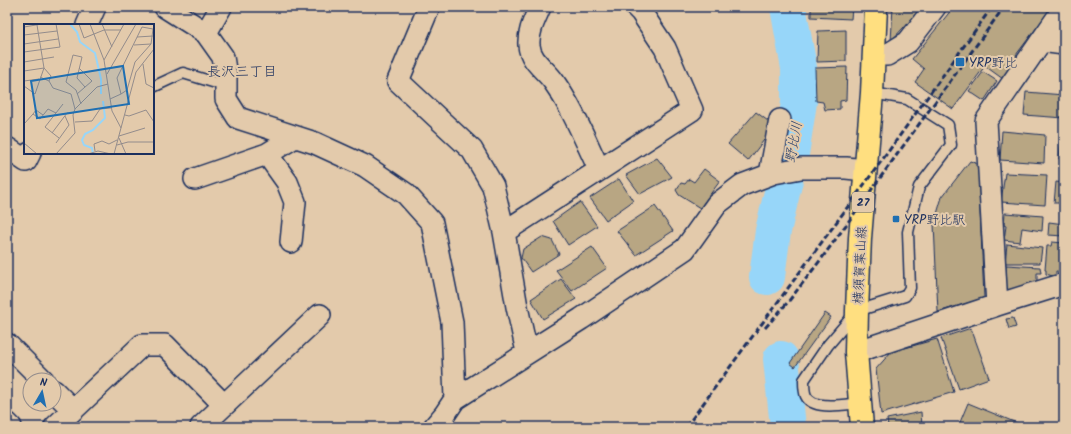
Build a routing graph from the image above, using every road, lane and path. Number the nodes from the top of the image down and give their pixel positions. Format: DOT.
graph roads {
  1 [pos="95,7"];
  2 [pos="166,7"];
  3 [pos="221,7"];
  4 [pos="429,7"];
  5 [pos="540,7"];
  6 [pos="636,7"];
  7 [pos="876,7"];
  8 [pos="935,7"];
  9 [pos="1064,8"];
  10 [pos="87,24"];
  11 [pos="206,33"];
  12 [pos="1041,41"];
  13 [pos="1064,44"];
  14 [pos="874,53"];
  15 [pos="226,86"];
  16 [pos="154,87"];
  17 [pos="872,93"];
  18 [pos="780,120"];
  19 [pos="295,137"];
  20 [pos="7,148"];
  21 [pos="30,154"];
  22 [pos="267,154"];
  23 [pos="599,170"];
  24 [pos="865,170"];
  25 [pos="772,173"];
  26 [pos="195,179"];
  27 [pos="504,232"];
  28 [pos="291,242"];
  29 [pos="1064,284"];
  30 [pos="997,306"];
  31 [pos="857,310"];
  32 [pos="320,315"];
  33 [pos="7,344"];
  34 [pos="527,352"];
  35 [pos="856,352"];
  36 [pos="35,372"];
  37 [pos="62,399"];
  38 [pos="456,399"];
  39 [pos="860,404"];
  40 [pos="224,405"];
  41 [pos="73,410"];
  42 [pos="7,423"];
  43 [pos="11,427"];
  44 [pos="55,427"];
  45 [pos="201,427"];
  46 [pos="434,427"];
  47 [pos="862,427"];
  1 -- 10 [label="street"];
  2 -- 11 [label="street"];
  3 -- 11 [label="street"];
  4 -- 27 [label="street"];
  5 -- 23 [label="street"];
  6 -- 23 [label="street"];
  7 -- 14 [label="main road, 横須賀葉山線 / 27"];
  8 -- 14 [label="street"];
  9 -- 12 [label="street"];
  11 -- 15 [label="street"];
  12 -- 13 [label="street"];
  12 -- 30 [label="street"];
  14 -- 17 [label="main road, 横須賀葉山線 / 27"];
  15 -- 16 [label="lane"];
  15 -- 19 [label="street"];
  17 -- 24 [label="main road, 横須賀葉山線 / 27"];
  17 -- 31 [label="lane"];
  18 -- 25 [label="street"];
  19 -- 22 [label="street"];
  19 -- 38 [label="street"];
  20 -- 21 [label="street"];
  22 -- 26 [label="street"];
  22 -- 28 [label="street"];
  23 -- 27 [label="street"];
  24 -- 25 [label="street"];
  24 -- 31 [label="main road, 横須賀葉山線 / 27"];
  25 -- 34 [label="street"];
  27 -- 34 [label="street"];
  29 -- 30 [label="street"];
  30 -- 35 [label="street"];
  31 -- 35 [label="main road, 横須賀葉山線 / 27"];
  31 -- 39 [label="lane"];
  32 -- 40 [label="street"];
  33 -- 36 [label="street"];
  34 -- 38 [label="street"];
  35 -- 39 [label="main road, 横須賀葉山線 / 27"];
  37 -- 41 [label="street"];
  38 -- 46 [label="street"];
  39 -- 47 [label="main road, 横須賀葉山線 / 27"];
  40 -- 41 [label="street"];
  40 -- 45 [label="street"];
  41 -- 44 [label="street"];
  42 -- 43 [label="street"];
}
